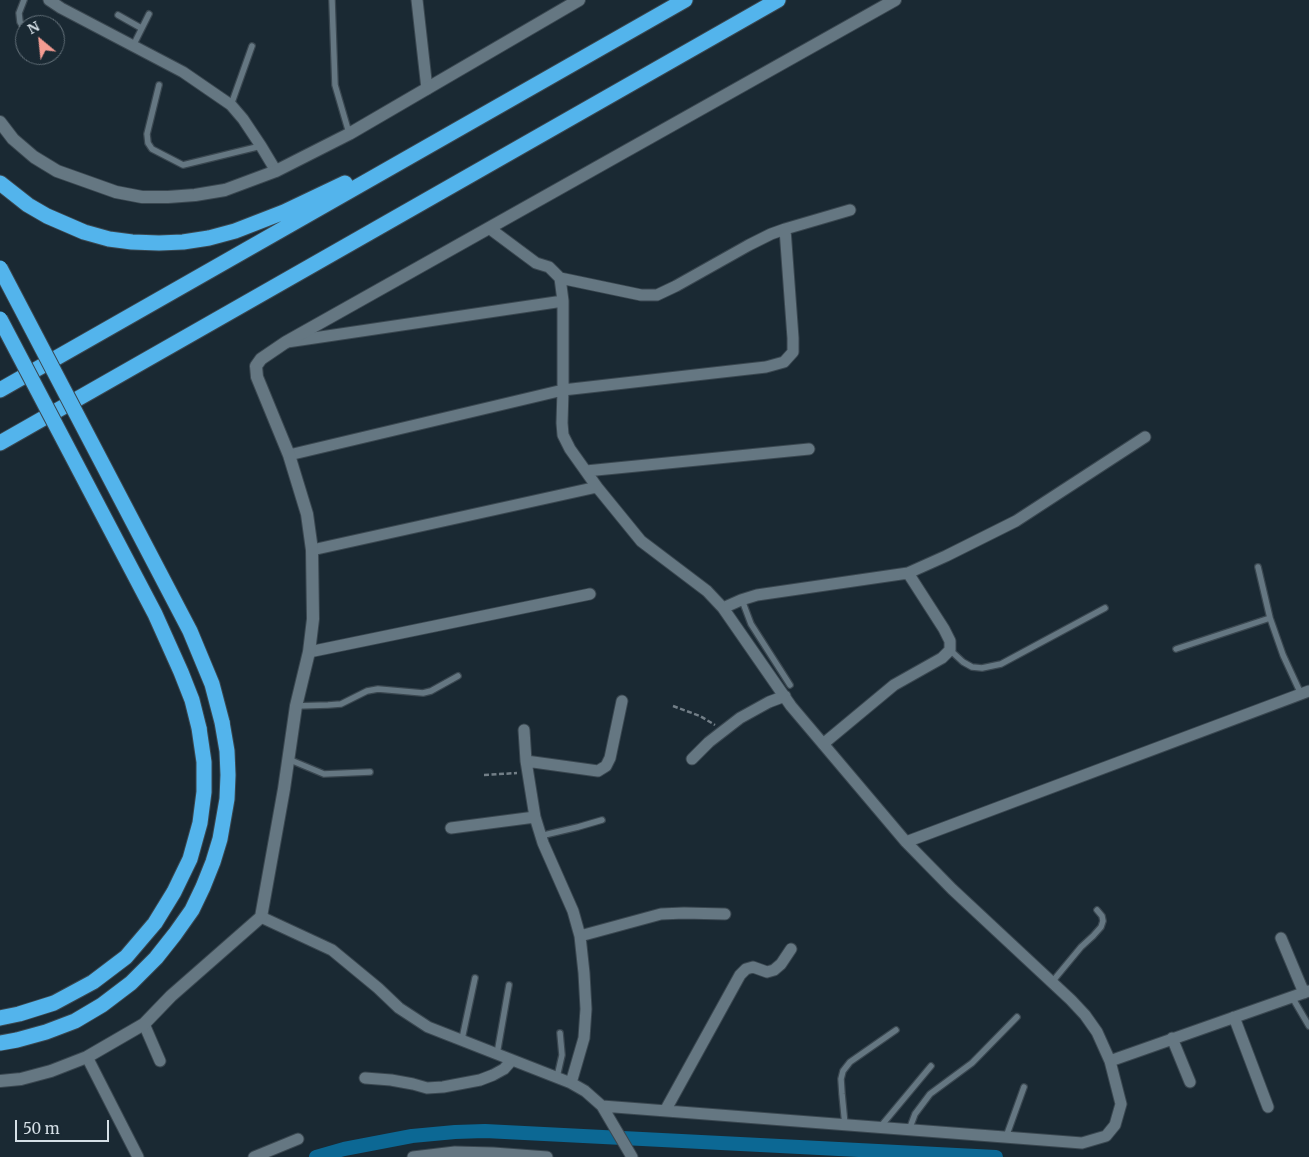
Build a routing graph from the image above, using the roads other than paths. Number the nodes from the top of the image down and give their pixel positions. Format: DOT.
graph roads {
  1 [pos="24,0"];
  2 [pos="49,0"];
  3 [pos="332,0"];
  4 [pos="417,0"];
  5 [pos="579,0"];
  6 [pos="685,0"];
  7 [pos="778,0"];
  8 [pos="895,0"];
  9 [pos="149,14"];
  10 [pos="19,15"];
  11 [pos="118,15"];
  12 [pos="141,28"];
  13 [pos="133,46"];
  14 [pos="252,46"];
  15 [pos="159,85"];
  16 [pos="427,89"];
  17 [pos="231,105"];
  18 [pos="0,122"];
  19 [pos="349,134"];
  20 [pos="446,136"];
  21 [pos="261,146"];
  22 [pos="276,171"];
  23 [pos="0,183"];
  24 [pos="850,210"];
  25 [pos="489,228"];
  26 [pos="785,228"];
  27 [pos="0,268"];
  28 [pos="560,278"];
  29 [pos="563,301"];
  30 [pos="0,319"];
  31 [pos="286,342"];
  32 [pos="0,390"];
  33 [pos="563,390"];
  34 [pos="1145,437"];
  35 [pos="0,443"];
  36 [pos="809,450"];
  37 [pos="289,455"];
  38 [pos="586,471"];
  39 [pos="597,487"];
  40 [pos="312,550"];
  41 [pos="1258,567"];
  42 [pos="908,573"];
  43 [pos="590,594"];
  44 [pos="741,600"];
  45 [pos="723,608"];
  46 [pos="1105,608"];
  47 [pos="1270,618"];
  48 [pos="1176,649"];
  49 [pos="950,650"];
  50 [pos="309,652"];
  51 [pos="458,676"];
  52 [pos="790,685"];
  53 [pos="1305,693"];
  54 [pos="785,696"];
  55 [pos="622,701"];
  56 [pos="296,706"];
  57 [pos="524,730"];
  58 [pos="823,744"];
  59 [pos="288,759"];
  60 [pos="692,760"];
  61 [pos="527,767"];
  62 [pos="370,772"];
  63 [pos="535,817"];
  64 [pos="602,820"];
  65 [pos="451,828"];
  66 [pos="540,836"];
  67 [pos="906,842"];
  68 [pos="1096,910"];
  69 [pos="725,914"];
  70 [pos="261,917"];
  71 [pos="580,936"];
  72 [pos="1281,938"];
  73 [pos="791,949"];
  74 [pos="475,978"];
  75 [pos="1052,982"];
  76 [pos="509,985"];
  77 [pos="1306,992"];
  78 [pos="1292,997"];
  79 [pos="1017,1017"];
  80 [pos="1234,1017"];
  81 [pos="0,1018"];
  82 [pos="144,1024"];
  83 [pos="1309,1026"];
  84 [pos="896,1030"];
  85 [pos="560,1033"];
  86 [pos="1172,1038"];
  87 [pos="462,1039"];
  88 [pos="0,1043"];
  89 [pos="497,1054"];
  90 [pos="87,1057"];
  91 [pos="512,1060"];
  92 [pos="160,1061"];
  93 [pos="1110,1061"];
  94 [pos="932,1066"];
  95 [pos="557,1077"];
  96 [pos="365,1078"];
  97 [pos="0,1081"];
  98 [pos="1190,1082"];
  99 [pos="571,1083"];
  100 [pos="1024,1087"];
  101 [pos="602,1106"];
  102 [pos="1268,1107"];
  103 [pos="665,1111"];
  104 [pos="845,1125"];
  105 [pos="879,1128"];
  106 [pos="909,1130"];
  107 [pos="1006,1137"];
  108 [pos="298,1139"];
  109 [pos="631,1155"];
  110 [pos="138,1157"];
  111 [pos="254,1157"];
  112 [pos="412,1157"];
  113 [pos="547,1157"];
  1 -- 10 [label="lane"];
  2 -- 13 [label="street"];
  3 -- 19 [label="lane"];
  4 -- 16 [label="street"];
  5 -- 16 [label="main road"];
  6 -- 20 [label="highway"];
  7 -- 35 [label="highway"];
  8 -- 25 [label="main road"];
  9 -- 12 [label="lane"];
  11 -- 12 [label="lane"];
  12 -- 13 [label="lane"];
  13 -- 17 [label="street"];
  14 -- 17 [label="lane"];
  15 -- 21 [label="lane"];
  16 -- 19 [label="main road"];
  17 -- 21 [label="street"];
  18 -- 22 [label="main road"];
  19 -- 22 [label="main road"];
  20 -- 23 [label="highway"];
  20 -- 32 [label="highway"];
  21 -- 22 [label="street"];
  24 -- 26 [label="street"];
  25 -- 28 [label="street"];
  25 -- 31 [label="main road"];
  26 -- 28 [label="street"];
  26 -- 33 [label="street"];
  27 -- 88 [label="highway, bridge"];
  28 -- 29 [label="street"];
  29 -- 31 [label="street"];
  29 -- 33 [label="street"];
  30 -- 81 [label="highway, bridge"];
  31 -- 37 [label="main road"];
  33 -- 37 [label="street"];
  33 -- 38 [label="street"];
  34 -- 42 [label="street"];
  36 -- 38 [label="street"];
  37 -- 40 [label="main road"];
  38 -- 39 [label="street"];
  39 -- 40 [label="street"];
  39 -- 45 [label="street"];
  40 -- 50 [label="main road"];
  41 -- 47 [label="lane"];
  42 -- 44 [label="street"];
  42 -- 49 [label="street"];
  43 -- 50 [label="street"];
  44 -- 45 [label="street"];
  44 -- 52 [label="lane"];
  45 -- 54 [label="street"];
  46 -- 49 [label="lane"];
  47 -- 48 [label="lane"];
  47 -- 53 [label="lane"];
  49 -- 58 [label="street"];
  50 -- 56 [label="main road"];
  51 -- 56 [label="lane"];
  53 -- 67 [label="street"];
  54 -- 58 [label="street"];
  54 -- 60 [label="street"];
  55 -- 61 [label="street"];
  56 -- 59 [label="main road"];
  57 -- 61 [label="street"];
  58 -- 67 [label="street"];
  59 -- 62 [label="lane"];
  59 -- 70 [label="main road"];
  61 -- 63 [label="street"];
  63 -- 65 [label="street"];
  63 -- 66 [label="street"];
  64 -- 66 [label="lane"];
  66 -- 71 [label="street"];
  67 -- 75 [label="street"];
  68 -- 75 [label="lane"];
  69 -- 71 [label="street"];
  70 -- 82 [label="main road"];
  70 -- 87 [label="street"];
  71 -- 99 [label="street"];
  72 -- 77 [label="street"];
  73 -- 103 [label="street"];
  74 -- 87 [label="lane"];
  75 -- 93 [label="street"];
  76 -- 89 [label="lane"];
  77 -- 78 [label="street"];
  78 -- 80 [label="street"];
  78 -- 83 [label="lane"];
  79 -- 106 [label="lane"];
  80 -- 86 [label="street"];
  80 -- 102 [label="street"];
  82 -- 90 [label="main road"];
  82 -- 92 [label="street"];
  84 -- 104 [label="lane"];
  85 -- 95 [label="lane"];
  86 -- 93 [label="street"];
  86 -- 98 [label="street"];
  87 -- 89 [label="street"];
  89 -- 91 [label="street"];
  90 -- 97 [label="main road"];
  90 -- 110 [label="street"];
  91 -- 95 [label="street"];
  91 -- 96 [label="street"];
  93 -- 107 [label="street"];
  94 -- 105 [label="lane"];
  95 -- 99 [label="street"];
  99 -- 101 [label="street"];
  100 -- 107 [label="lane"];
  101 -- 103 [label="street"];
  101 -- 109 [label="street"];
  103 -- 104 [label="street"];
  104 -- 105 [label="street"];
  105 -- 106 [label="street"];
  106 -- 107 [label="street"];
  108 -- 111 [label="street"];
  112 -- 113 [label="street"];
}
